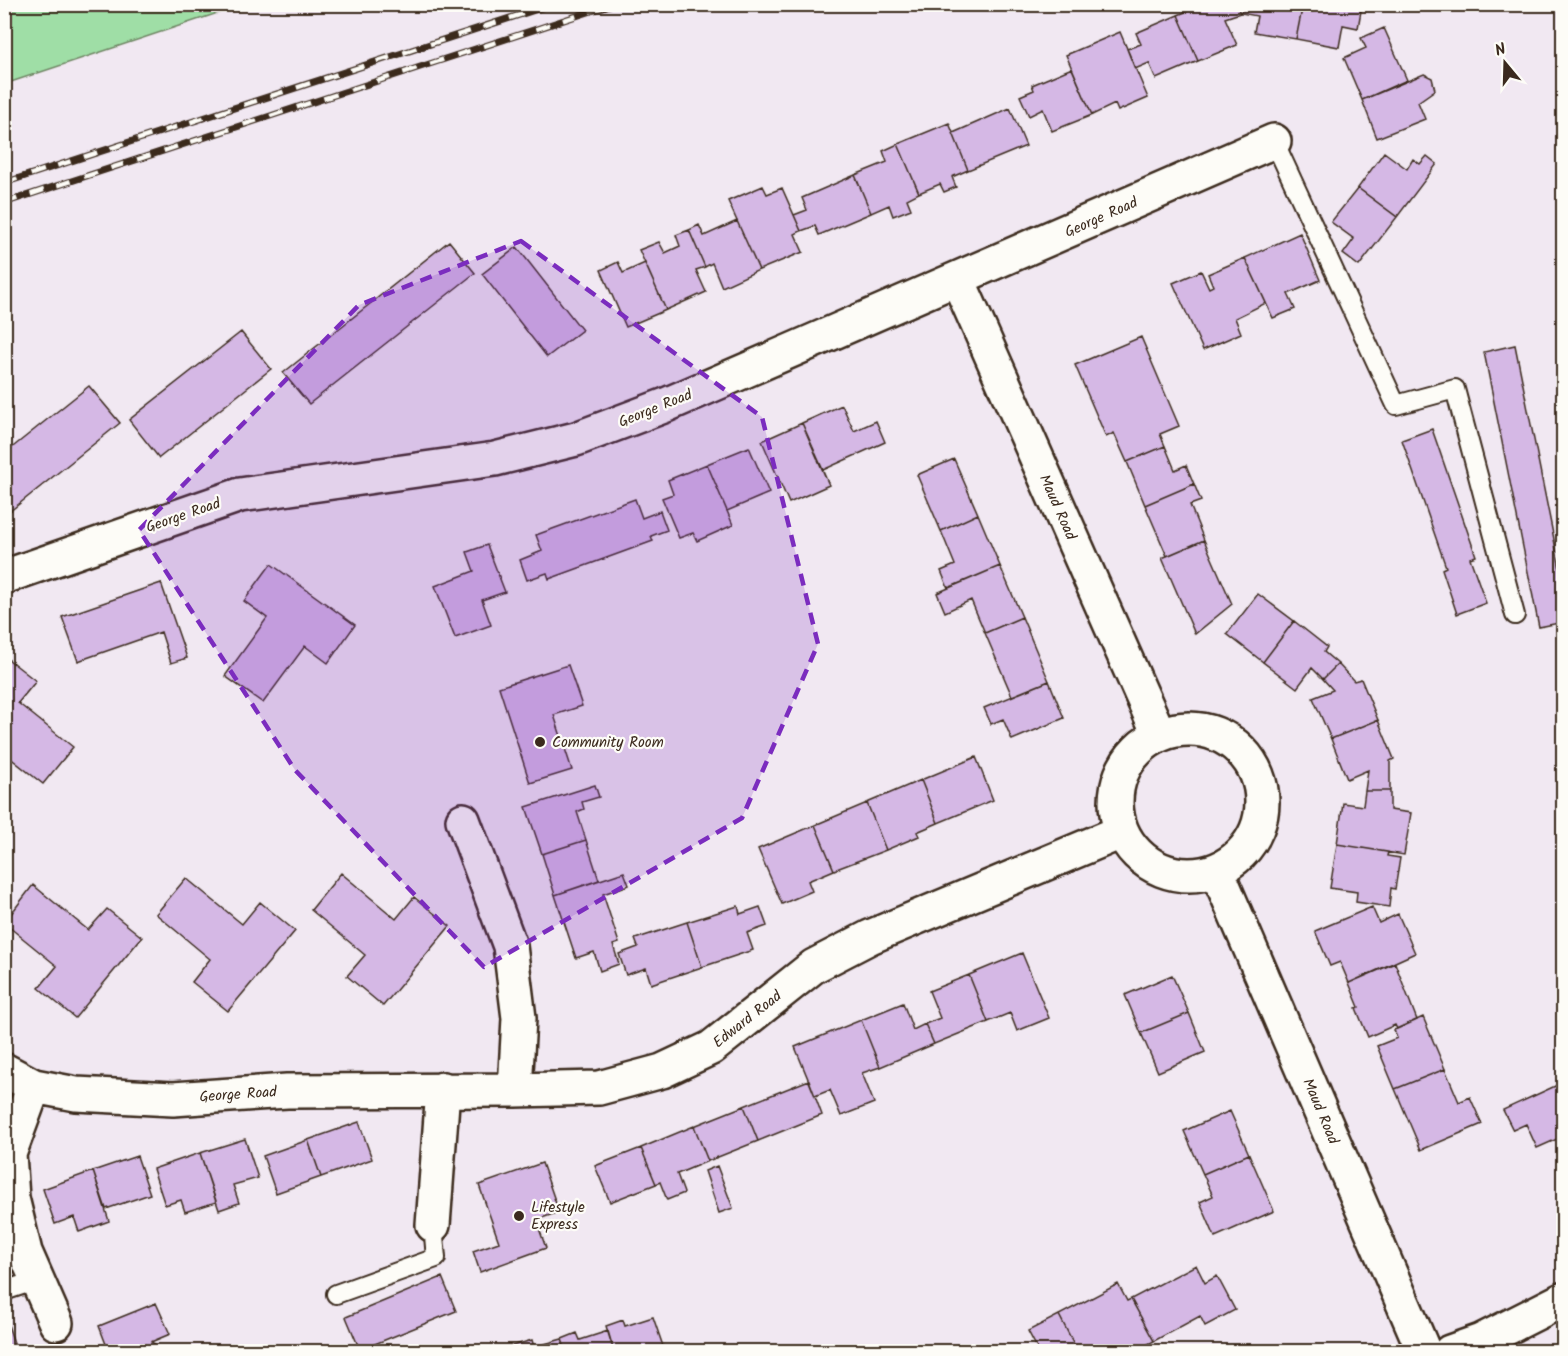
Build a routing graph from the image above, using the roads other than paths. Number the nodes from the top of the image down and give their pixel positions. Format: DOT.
graph roads {
  1 [pos="1274,141"];
  2 [pos="958,280"];
  3 [pos="4,577"];
  4 [pos="1515,615"];
  5 [pos="1159,734"];
  6 [pos="463,820"];
  7 [pos="1121,832"];
  8 [pos="1217,871"];
  9 [pos="4,1070"];
  10 [pos="34,1086"];
  11 [pos="443,1089"];
  12 [pos="515,1090"];
  13 [pos="433,1225"];
  14 [pos="37,1280"];
  15 [pos="4,1291"];
  16 [pos="336,1294"];
  17 [pos="1563,1299"];
  18 [pos="56,1323"];
  19 [pos="1424,1352"];
  20 [pos="1450,1352"];
  1 -- 2 [label="street, George Road"];
  1 -- 4 [label="lane"];
  2 -- 3 [label="street, George Road"];
  2 -- 5 [label="street, Maud Road"];
  5 -- 7 [label="street"];
  5 -- 8 [label="street"];
  6 -- 12 [label="street"];
  7 -- 8 [label="street"];
  7 -- 12 [label="street, Edward Road"];
  8 -- 19 [label="street, Maud Road"];
  9 -- 10 [label="street, George Road"];
  10 -- 11 [label="street, George Road"];
  10 -- 14 [label="street"];
  11 -- 12 [label="street, George Road"];
  11 -- 13 [label="street"];
  13 -- 16 [label="lane"];
  14 -- 15 [label="lane"];
  14 -- 18 [label="street"];
  17 -- 20 [label="street"];
}
